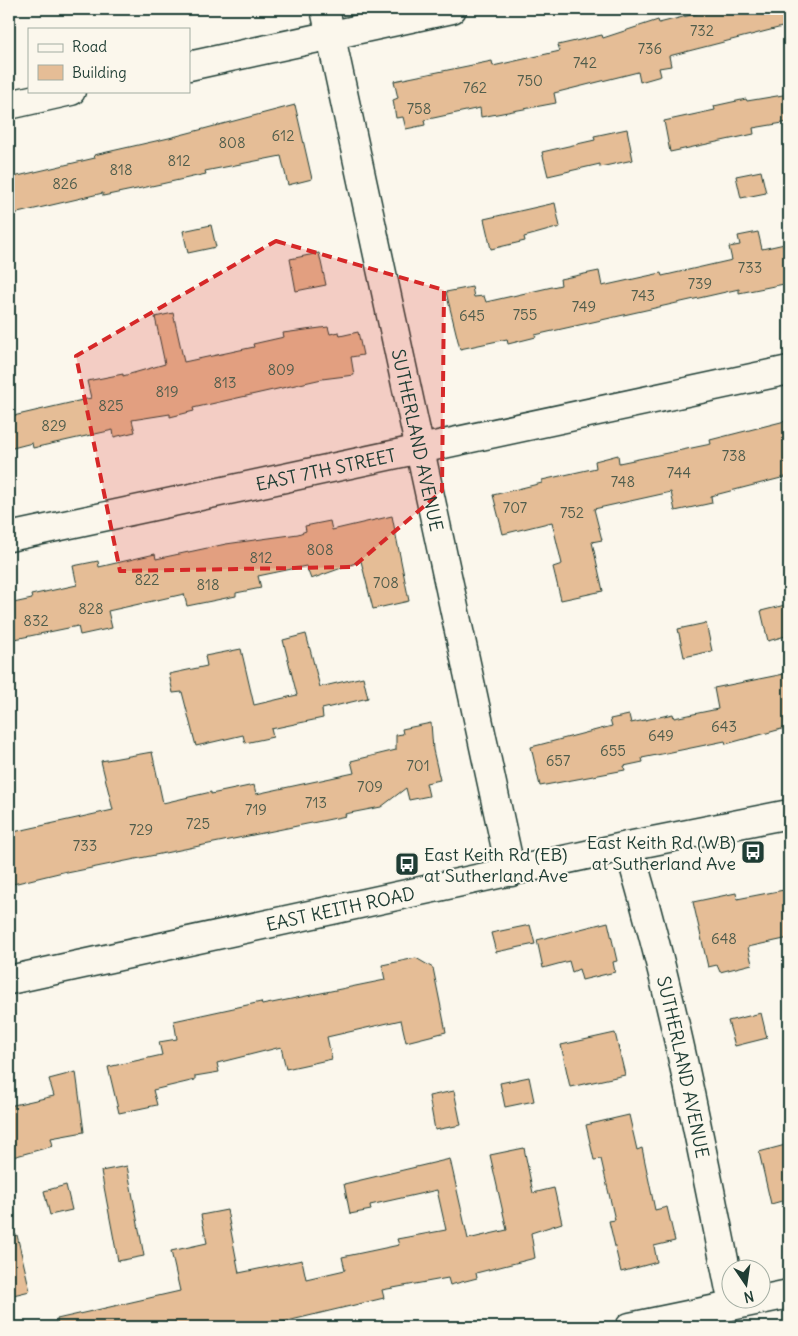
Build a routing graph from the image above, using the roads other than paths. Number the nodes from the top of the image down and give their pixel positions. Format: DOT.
graph roads {
  1 [pos="325,9"];
  2 [pos="452,9"];
  3 [pos="330,35"];
  4 [pos="190,66"];
  5 [pos="67,92"];
  6 [pos="9,105"];
  7 [pos="789,370"];
  8 [pos="420,448"];
  9 [pos="9,536"];
  10 [pos="789,814"];
  11 [pos="628,846"];
  12 [pos="511,872"];
  13 [pos="9,980"];
  14 [pos="724,1258"];
  15 [pos="789,1294"];
  16 [pos="770,1298"];
  17 [pos="724,1308"];
  18 [pos="630,1327"];
  1 -- 3 [label="street, SUTHERLAND AVENUE"];
  2 -- 3 [label="street"];
  3 -- 4 [label="street"];
  3 -- 8 [label="street, SUTHERLAND AVENUE"];
  5 -- 6 [label="street"];
  7 -- 8 [label="street, EAST 7TH STREET"];
  8 -- 9 [label="street, EAST 7TH STREET"];
  8 -- 12 [label="street, SUTHERLAND AVENUE"];
  10 -- 11 [label="street, EAST KEITH ROAD"];
  11 -- 12 [label="street, EAST KEITH ROAD"];
  11 -- 14 [label="street, SUTHERLAND AVENUE"];
  12 -- 13 [label="street, EAST KEITH ROAD"];
  15 -- 16 [label="street"];
  17 -- 18 [label="street"];
}
